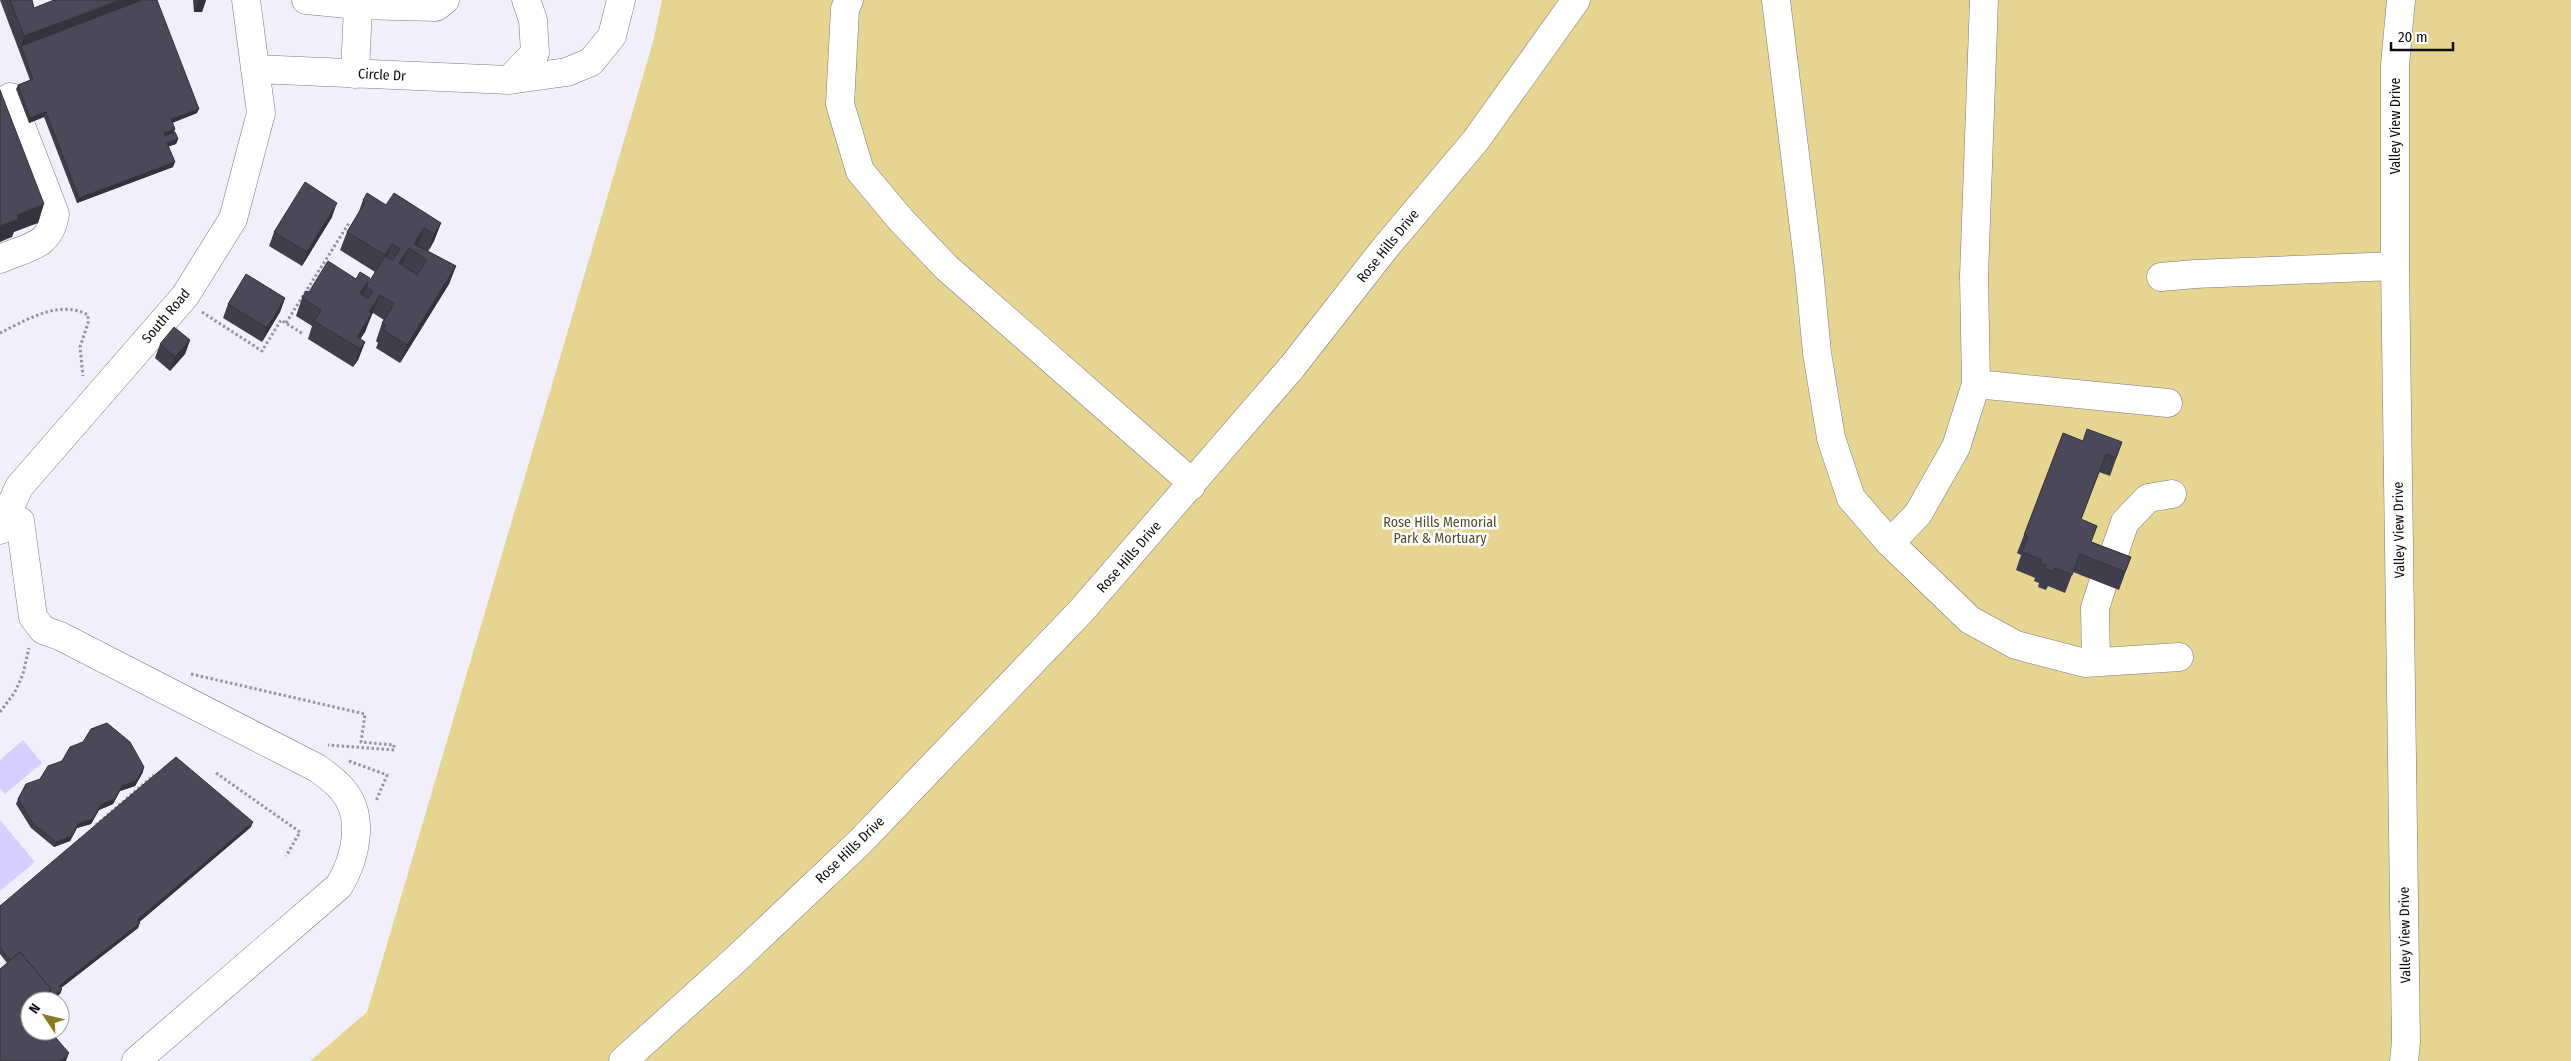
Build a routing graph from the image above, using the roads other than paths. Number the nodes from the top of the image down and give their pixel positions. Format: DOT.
graph roads {
  1 [pos="246,0"];
  2 [pos="306,0"];
  3 [pos="445,0"];
  4 [pos="526,0"];
  5 [pos="621,0"];
  6 [pos="849,0"];
  7 [pos="1576,0"];
  8 [pos="1776,0"];
  9 [pos="1984,0"];
  10 [pos="2401,0"];
  11 [pos="357,16"];
  12 [pos="255,69"];
  13 [pos="355,74"];
  14 [pos="509,80"];
  15 [pos="10,98"];
  16 [pos="0,260"];
  17 [pos="2395,266"];
  18 [pos="2162,277"];
  19 [pos="1976,384"];
  20 [pos="2168,402"];
  21 [pos="1191,486"];
  22 [pos="2172,494"];
  23 [pos="3,522"];
  24 [pos="1890,543"];
  25 [pos="2180,657"];
  26 [pos="2096,662"];
  27 [pos="136,1061"];
  28 [pos="623,1061"];
  29 [pos="2404,1061"];
  1 -- 12 [label="street, South Road"];
  2 -- 11 [label="street"];
  3 -- 11 [label="street"];
  4 -- 14 [label="street"];
  5 -- 14 [label="street, Circle Dr"];
  6 -- 21 [label="street"];
  7 -- 21 [label="street, Rose Hills Drive"];
  8 -- 24 [label="street"];
  9 -- 19 [label="street"];
  10 -- 17 [label="street, Valley View Drive"];
  11 -- 13 [label="street"];
  12 -- 13 [label="street, Circle Dr"];
  12 -- 23 [label="street, South Road"];
  13 -- 14 [label="street, Circle Dr"];
  15 -- 16 [label="street"];
  17 -- 18 [label="street"];
  17 -- 29 [label="street, Valley View Drive"];
  19 -- 20 [label="street"];
  19 -- 24 [label="street"];
  21 -- 28 [label="street, Rose Hills Drive"];
  22 -- 26 [label="street"];
  23 -- 27 [label="street"];
  24 -- 26 [label="street"];
  25 -- 26 [label="street"];
}
